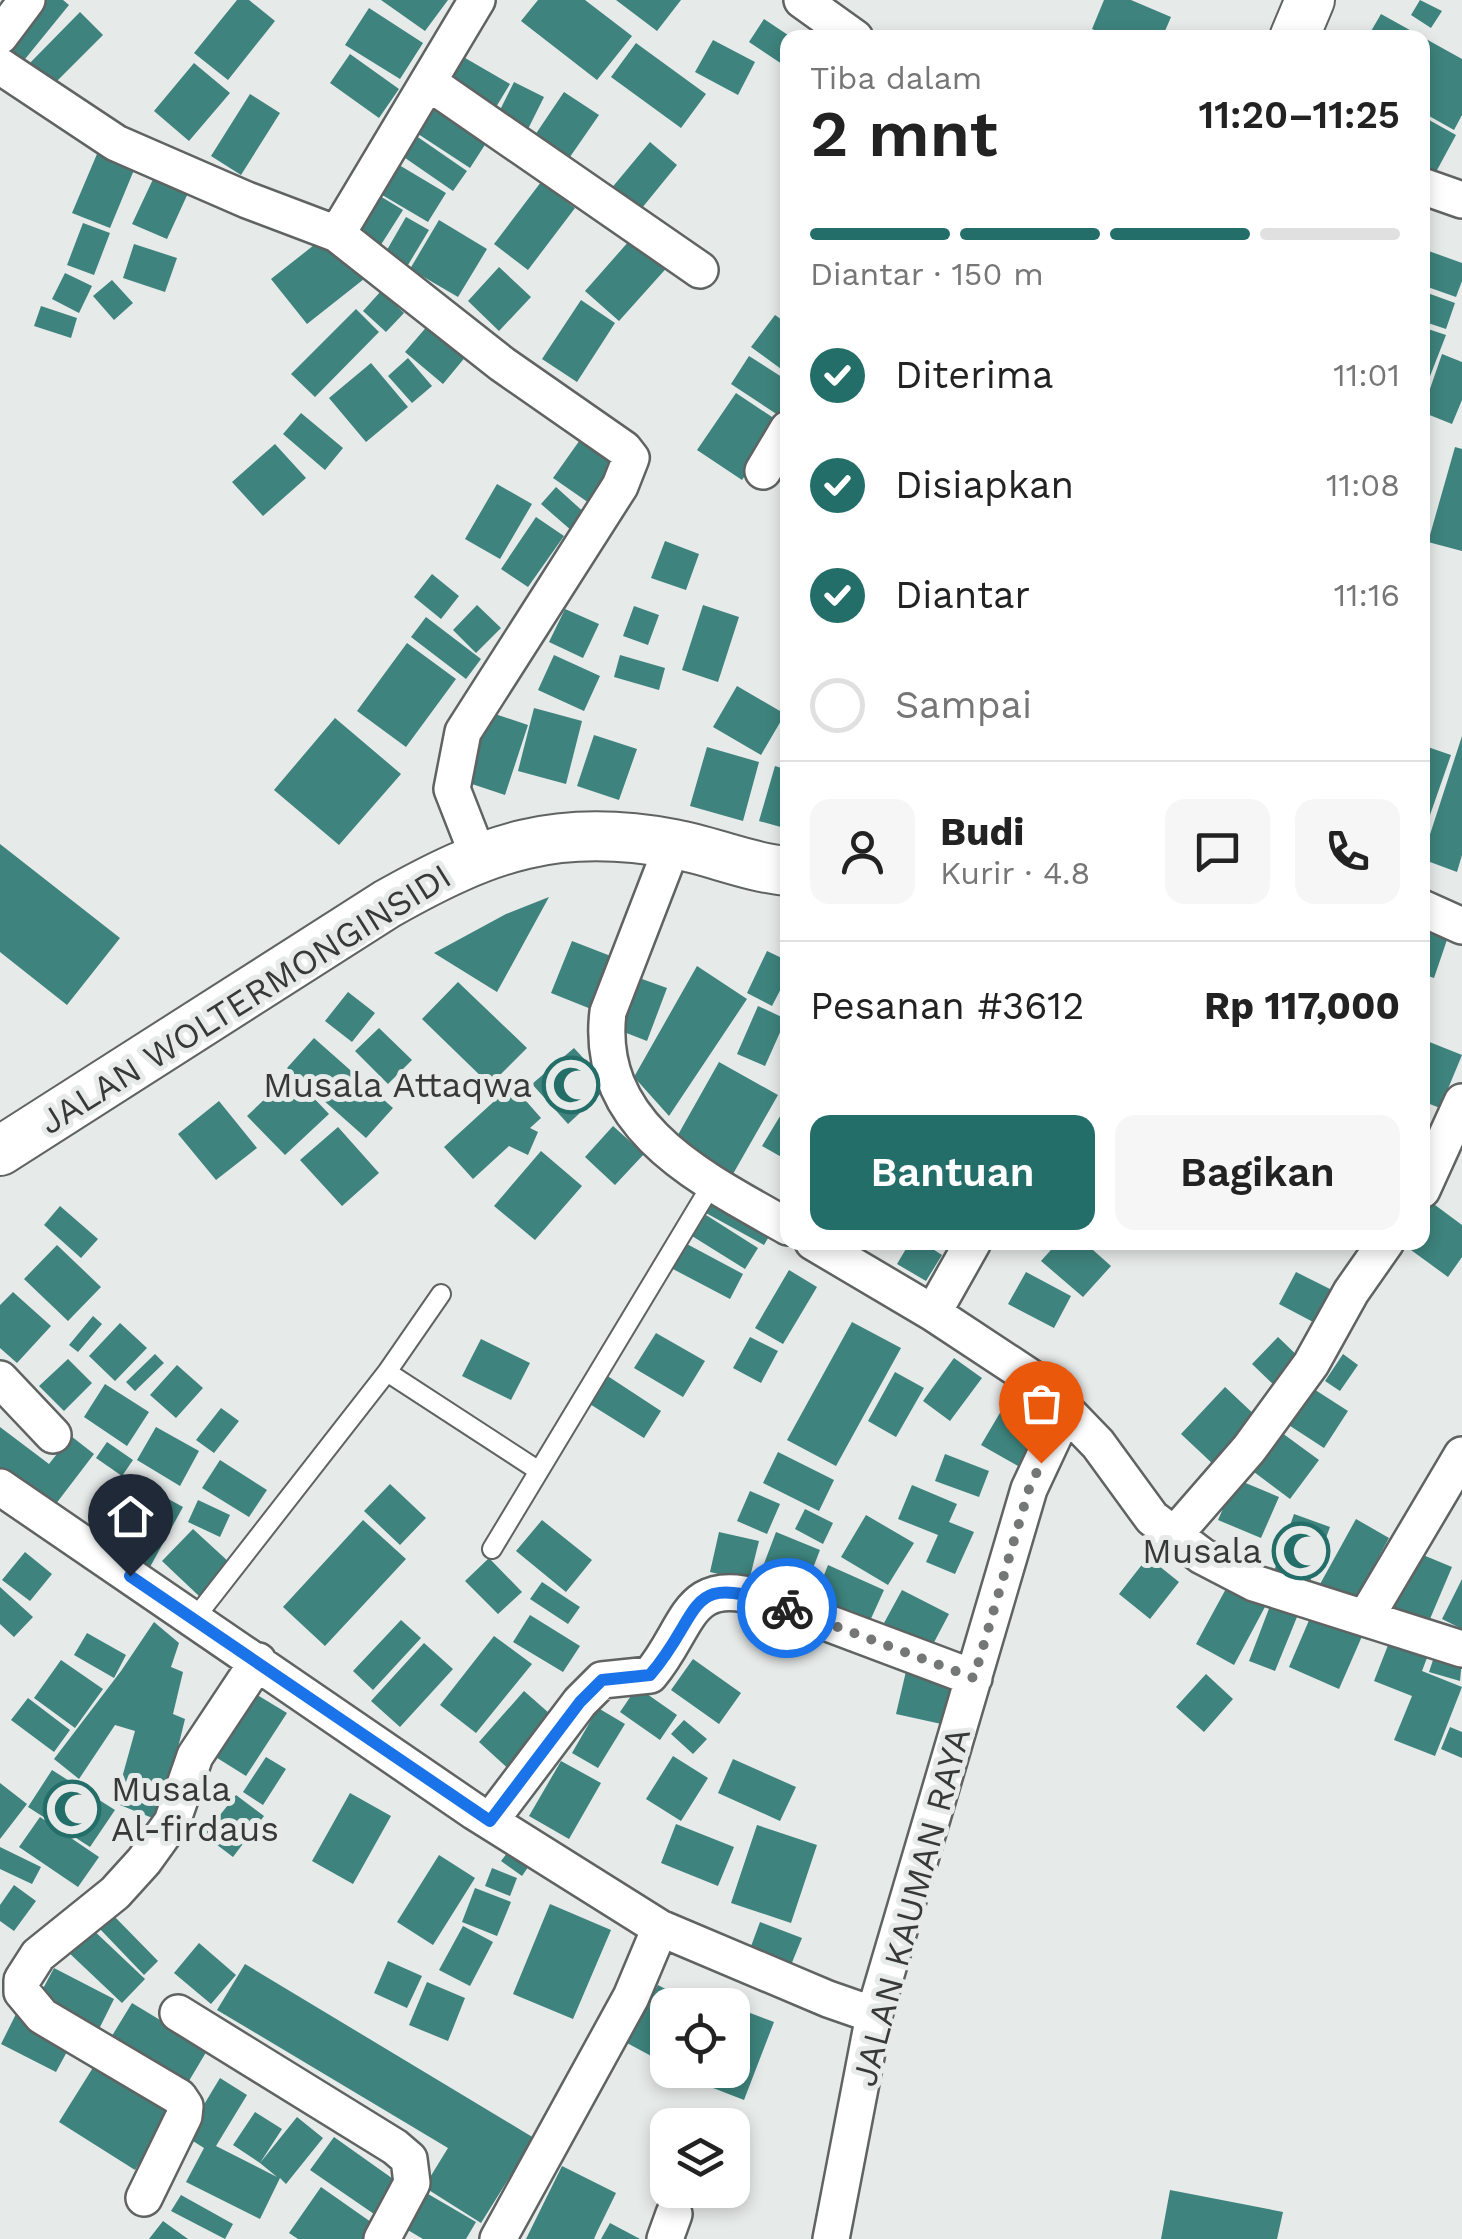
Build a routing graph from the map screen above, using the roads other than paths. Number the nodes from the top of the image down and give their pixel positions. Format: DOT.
graph roads {
  1 [pos="27,0"];
  2 [pos="476,0"];
  3 [pos="802,0"];
  4 [pos="1310,0"];
  5 [pos="843,30"];
  6 [pos="1297,30"];
  7 [pos="0,36"];
  8 [pos="0,66"];
  9 [pos="428,82"];
  10 [pos="1430,189"];
  11 [pos="1462,200"];
  12 [pos="337,234"];
  13 [pos="700,270"];
  14 [pos="780,442"];
  15 [pos="763,471"];
  16 [pos="674,844"];
  17 [pos="478,858"];
  18 [pos="780,869"];
  19 [pos="1430,912"];
  20 [pos="1462,926"];
  21 [pos="1462,1102"];
  22 [pos="0,1150"];
  23 [pos="1430,1172"];
  24 [pos="712,1184"];
  25 [pos="780,1222"];
  26 [pos="827,1250"];
  27 [pos="968,1250"];
  28 [pos="1380,1250"];
  29 [pos="442,1294"];
  30 [pos="932,1313"];
  31 [pos="387,1372"];
  32 [pos="0,1379"];
  33 [pos="1066,1410"];
  34 [pos="54,1436"];
  35 [pos="1462,1455"];
  36 [pos="539,1471"];
  37 [pos="0,1487"];
  38 [pos="1174,1534"];
  39 [pos="492,1550"];
  40 [pos="1366,1617"];
  41 [pos="195,1618"];
  42 [pos="1462,1649"];
  43 [pos="258,1661"];
  44 [pos="974,1678"];
  45 [pos="490,1821"];
  46 [pos="660,1928"];
  47 [pos="178,2014"];
  48 [pos="874,2015"];
  49 [pos="144,2198"];
  50 [pos="382,2239"];
  51 [pos="498,2239"];
  52 [pos="831,2239"];
  1 -- 7 [label="street"];
  2 -- 9 [label="street"];
  3 -- 5 [label="street"];
  4 -- 6 [label="main road"];
  8 -- 12 [label="street"];
  9 -- 12 [label="street"];
  9 -- 13 [label="street"];
  10 -- 11 [label="street"];
  12 -- 17 [label="street"];
  14 -- 15 [label="street"];
  16 -- 17 [label="main road, JALAN WOLTERMONGINSIDI"];
  16 -- 18 [label="main road, JALAN WOLTERMONGINSIDI"];
  16 -- 24 [label="street"];
  17 -- 22 [label="main road, JALAN WOLTERMONGINSIDI"];
  19 -- 20 [label="street"];
  21 -- 23 [label="street"];
  24 -- 25 [label="street"];
  24 -- 36 [label="lane"];
  26 -- 30 [label="street"];
  27 -- 30 [label="street"];
  28 -- 38 [label="street"];
  29 -- 31 [label="lane"];
  30 -- 33 [label="street"];
  31 -- 36 [label="lane"];
  31 -- 41 [label="lane"];
  32 -- 34 [label="street"];
  33 -- 38 [label="street"];
  33 -- 44 [label="street, JALAN KAUMAN RAYA"];
  35 -- 40 [label="street"];
  36 -- 39 [label="lane"];
  37 -- 41 [label="street"];
  38 -- 40 [label="street"];
  40 -- 42 [label="street"];
  41 -- 43 [label="street"];
  43 -- 45 [label="street"];
  43 -- 49 [label="street"];
  44 -- 45 [label="street"];
  44 -- 48 [label="street, JALAN KAUMAN RAYA"];
  45 -- 46 [label="street"];
  46 -- 48 [label="street"];
  46 -- 51 [label="street"];
  47 -- 50 [label="street"];
  48 -- 52 [label="street, JALAN KAUMAN RAYA"];
}
